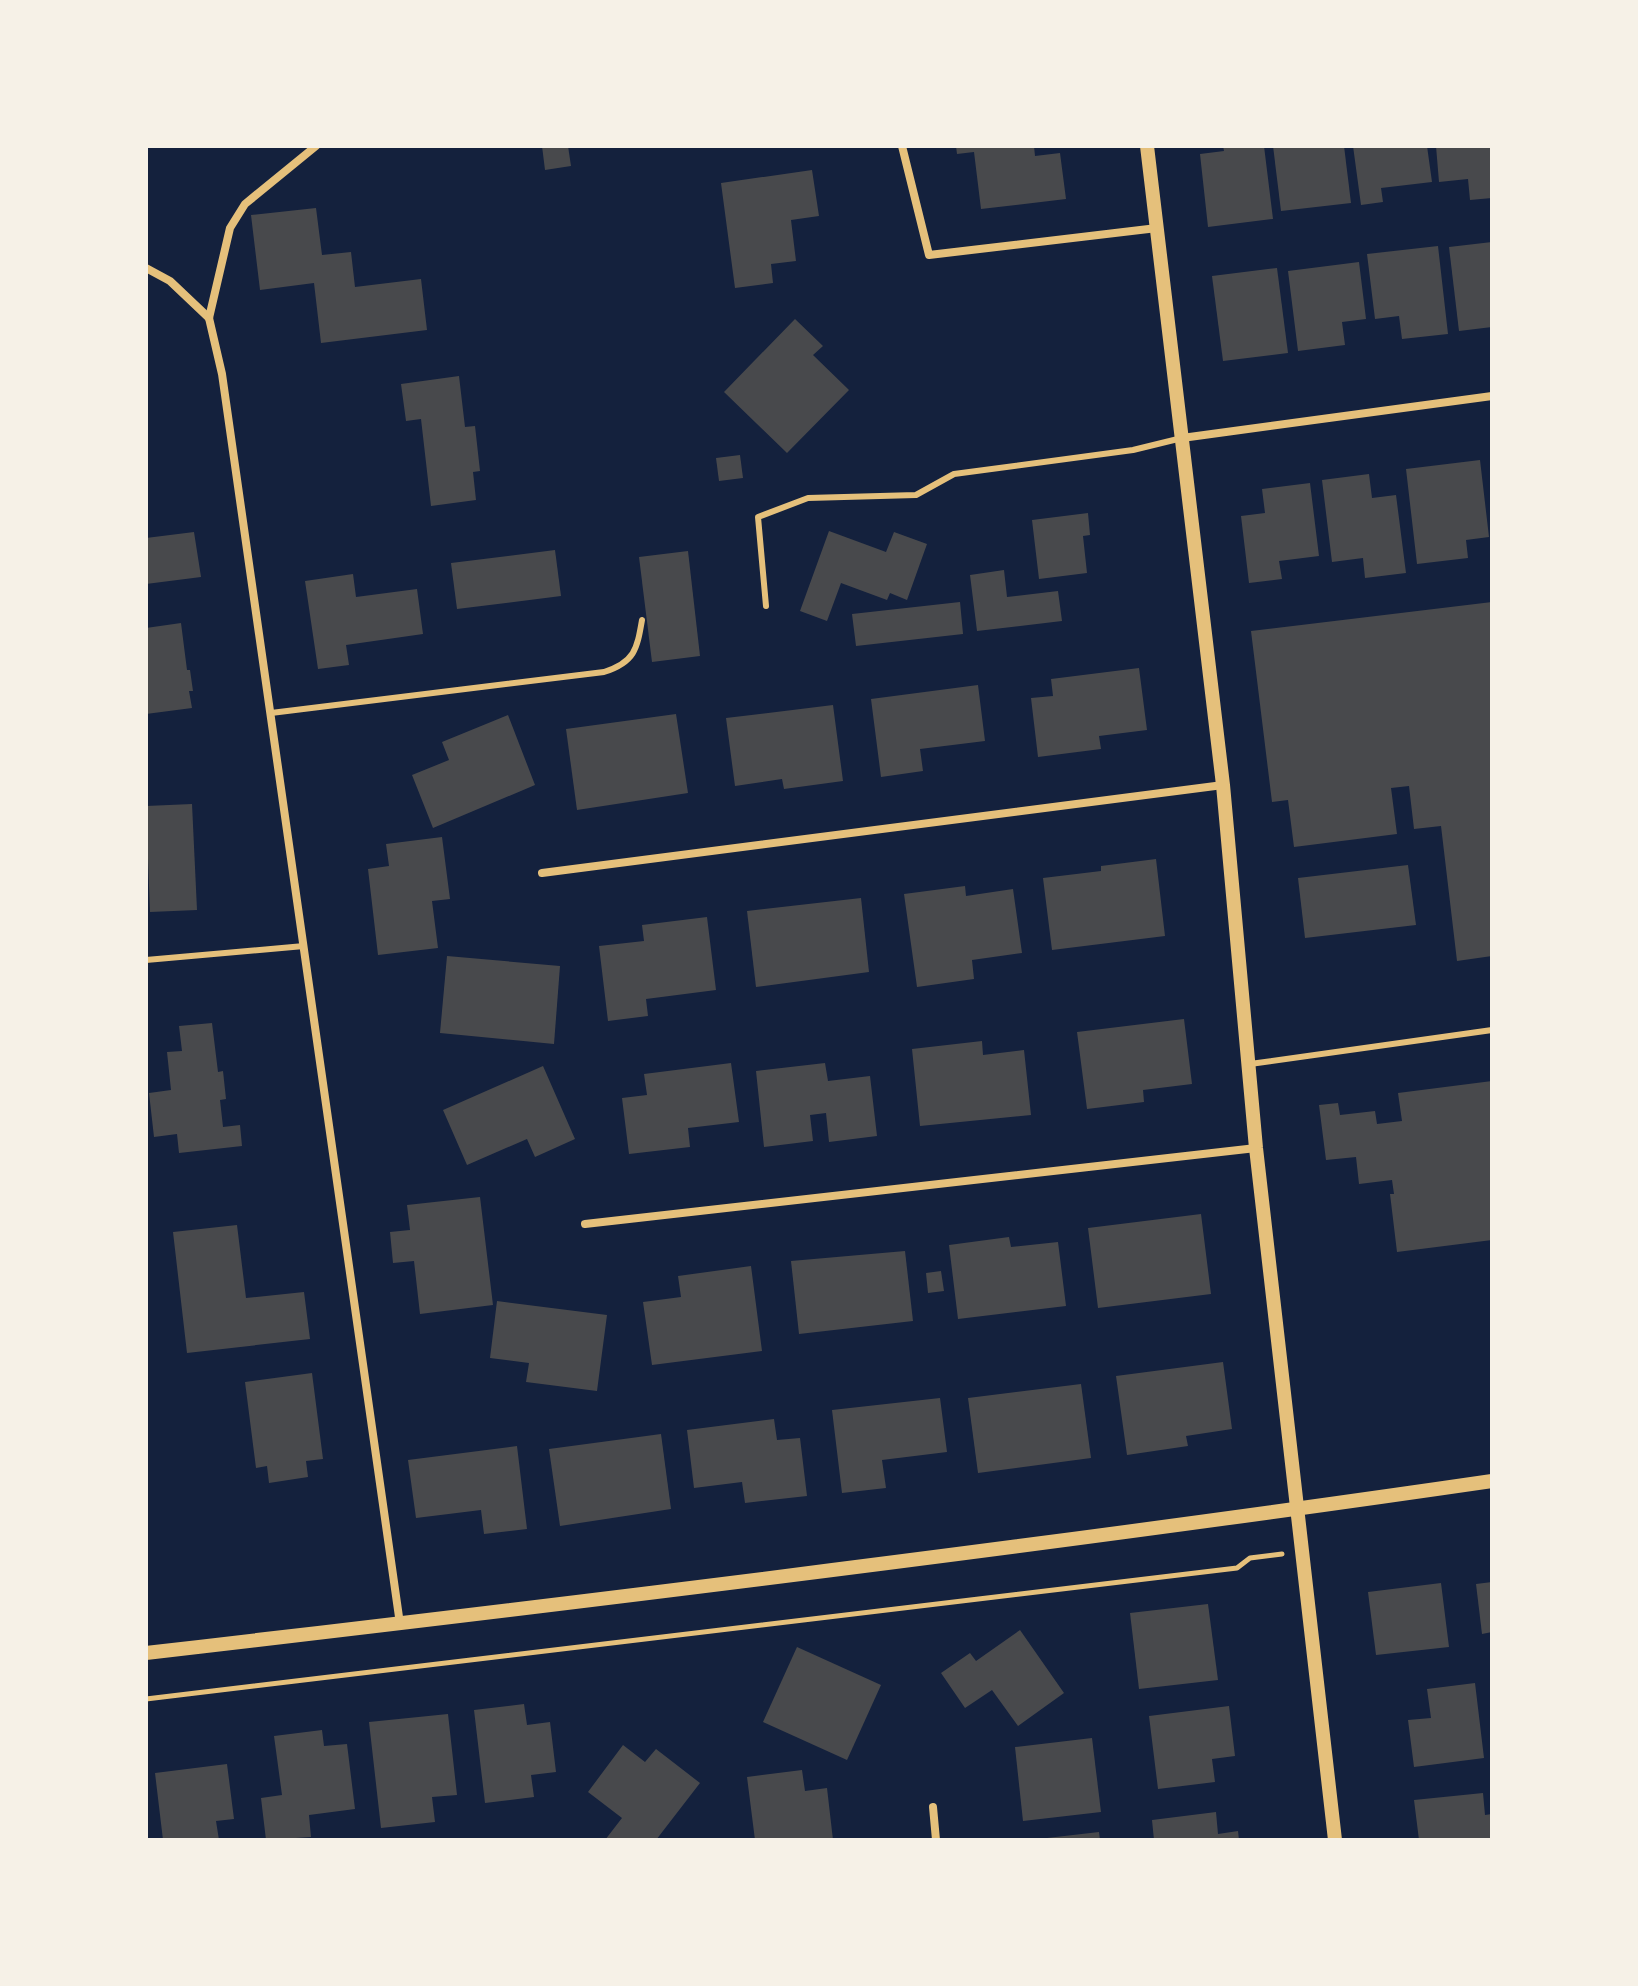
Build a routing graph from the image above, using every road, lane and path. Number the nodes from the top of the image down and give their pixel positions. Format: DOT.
graph roads {
  1 [pos="316,146"];
  2 [pos="902,146"];
  3 [pos="1147,146"];
  4 [pos="1157,228"];
  5 [pos="146,268"];
  6 [pos="209,318"];
  7 [pos="1492,396"];
  8 [pos="1182,438"];
  9 [pos="766,606"];
  10 [pos="642,620"];
  11 [pos="271,713"];
  12 [pos="1223,785"];
  13 [pos="542,873"];
  14 [pos="304,946"];
  15 [pos="146,960"];
  16 [pos="1492,1030"];
  17 [pos="1248,1064"];
  18 [pos="1256,1148"];
  19 [pos="585,1224"];
  20 [pos="1492,1481"];
  21 [pos="1296,1509"];
  22 [pos="1301,1551"];
  23 [pos="400,1624"];
  24 [pos="146,1653"];
  25 [pos="146,1699"];
  26 [pos="933,1807"];
  27 [pos="936,1840"];
  28 [pos="1335,1840"];
  1 -- 6 [label="street"];
  2 -- 4 [label="street"];
  3 -- 4 [label="street"];
  4 -- 8 [label="street"];
  5 -- 6 [label="street"];
  6 -- 11 [label="street"];
  7 -- 8 [label="street"];
  8 -- 9 [label="lane"];
  8 -- 12 [label="street"];
  10 -- 11 [label="lane"];
  11 -- 14 [label="street"];
  12 -- 13 [label="street"];
  12 -- 17 [label="street"];
  14 -- 15 [label="lane"];
  14 -- 23 [label="street"];
  16 -- 17 [label="lane"];
  17 -- 18 [label="street"];
  18 -- 19 [label="street"];
  18 -- 21 [label="street"];
  20 -- 21 [label="street"];
  21 -- 22 [label="street"];
  21 -- 23 [label="street"];
  22 -- 25 [label="path"];
  22 -- 28 [label="street"];
  23 -- 24 [label="street"];
  26 -- 27 [label="street"];
}
